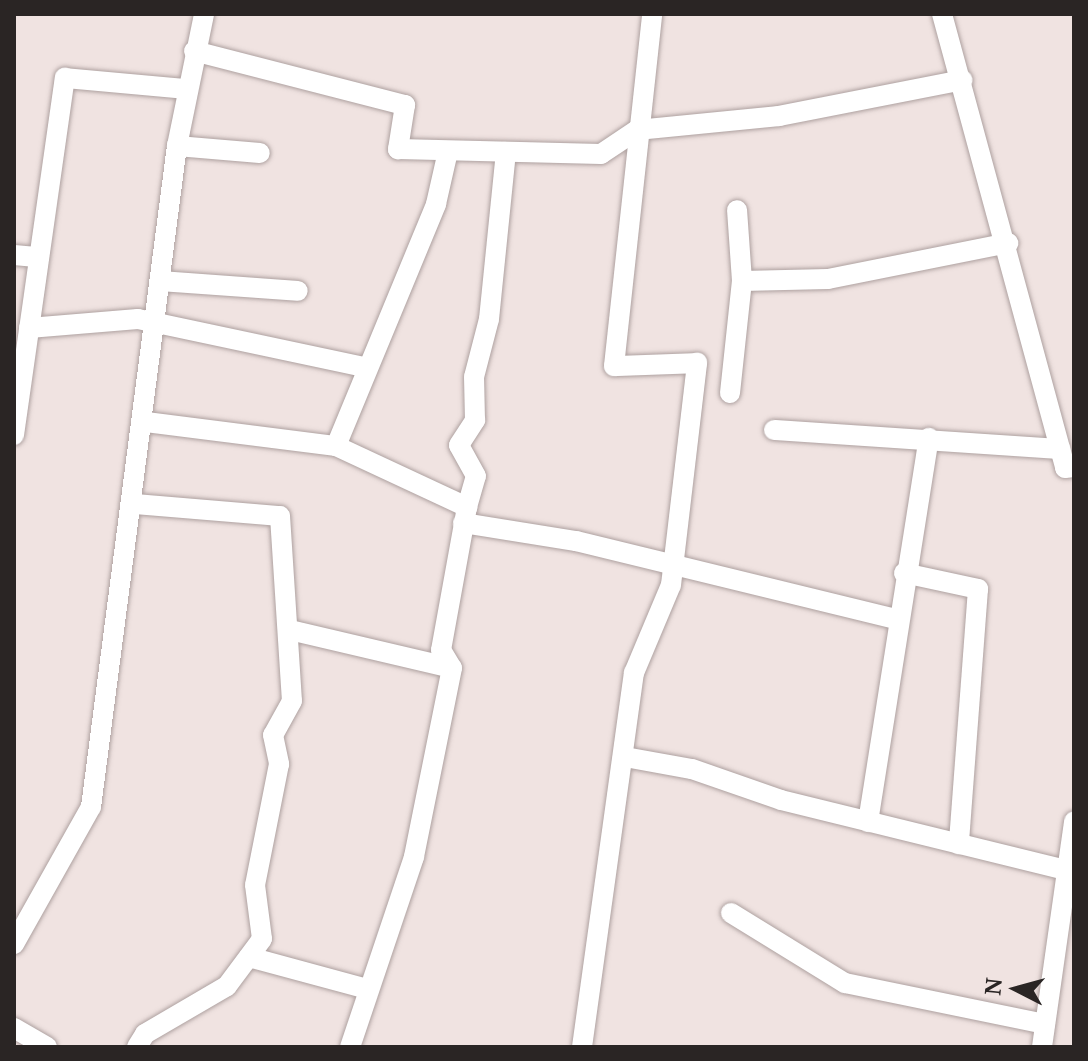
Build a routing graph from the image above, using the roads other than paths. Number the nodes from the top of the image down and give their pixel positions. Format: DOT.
graph roads {
  1 [pos="204,14"];
  2 [pos="652,14"];
  3 [pos="942,14"];
  4 [pos="194,51"];
  5 [pos="962,80"];
  6 [pos="186,89"];
  7 [pos="637,130"];
  8 [pos="177,146"];
  9 [pos="448,151"];
  10 [pos="506,152"];
  11 [pos="260,153"];
  12 [pos="737,210"];
  13 [pos="1008,243"];
  14 [pos="14,255"];
  15 [pos="39,257"];
  16 [pos="160,281"];
  17 [pos="742,281"];
  18 [pos="298,291"];
  19 [pos="159,326"];
  20 [pos="29,328"];
  21 [pos="364,367"];
  22 [pos="730,393"];
  23 [pos="146,422"];
  24 [pos="15,426"];
  25 [pos="774,430"];
  26 [pos="929,438"];
  27 [pos="336,446"];
  28 [pos="1060,449"];
  29 [pos="1074,467"];
  30 [pos="136,504"];
  31 [pos="465,515"];
  32 [pos="672,567"];
  33 [pos="904,573"];
  34 [pos="896,619"];
  35 [pos="290,630"];
  36 [pos="452,668"];
  37 [pos="625,757"];
  38 [pos="1074,821"];
  39 [pos="868,822"];
  40 [pos="959,844"];
  41 [pos="1070,872"];
  42 [pos="731,913"];
  43 [pos="14,944"];
  44 [pos="249,957"];
  45 [pos="368,989"];
  46 [pos="1045,1024"];
  47 [pos="14,1028"];
  48 [pos="47,1047"];
  49 [pos="137,1047"];
  50 [pos="350,1047"];
  51 [pos="582,1047"];
  52 [pos="1042,1047"];
  1 -- 4 [label="street"];
  2 -- 7 [label="street"];
  3 -- 5 [label="street"];
  4 -- 6 [label="street"];
  4 -- 9 [label="street"];
  5 -- 7 [label="street"];
  5 -- 13 [label="street"];
  6 -- 8 [label="street"];
  6 -- 15 [label="street"];
  7 -- 10 [label="street"];
  7 -- 32 [label="street"];
  8 -- 11 [label="street"];
  8 -- 16 [label="street"];
  9 -- 10 [label="street"];
  9 -- 21 [label="street"];
  10 -- 31 [label="street"];
  12 -- 17 [label="street"];
  13 -- 17 [label="street"];
  13 -- 28 [label="street"];
  14 -- 15 [label="street"];
  15 -- 20 [label="street"];
  16 -- 18 [label="street"];
  16 -- 19 [label="street"];
  17 -- 22 [label="street"];
  19 -- 20 [label="street"];
  19 -- 21 [label="street"];
  19 -- 23 [label="street"];
  20 -- 24 [label="street"];
  21 -- 27 [label="street"];
  23 -- 27 [label="street"];
  23 -- 30 [label="street"];
  25 -- 26 [label="street"];
  26 -- 28 [label="street"];
  26 -- 33 [label="street"];
  27 -- 31 [label="street"];
  28 -- 29 [label="street"];
  30 -- 35 [label="street"];
  30 -- 43 [label="street"];
  31 -- 32 [label="street"];
  31 -- 36 [label="street"];
  32 -- 34 [label="street"];
  32 -- 37 [label="street"];
  33 -- 34 [label="street"];
  33 -- 40 [label="street"];
  34 -- 39 [label="street"];
  35 -- 36 [label="street"];
  35 -- 44 [label="street"];
  36 -- 45 [label="street"];
  37 -- 39 [label="street"];
  37 -- 51 [label="street"];
  38 -- 41 [label="street"];
  39 -- 40 [label="street"];
  40 -- 41 [label="street"];
  41 -- 46 [label="street"];
  42 -- 46 [label="street"];
  44 -- 45 [label="street"];
  44 -- 49 [label="street"];
  45 -- 50 [label="street"];
  46 -- 52 [label="street"];
  47 -- 48 [label="street"];
}
